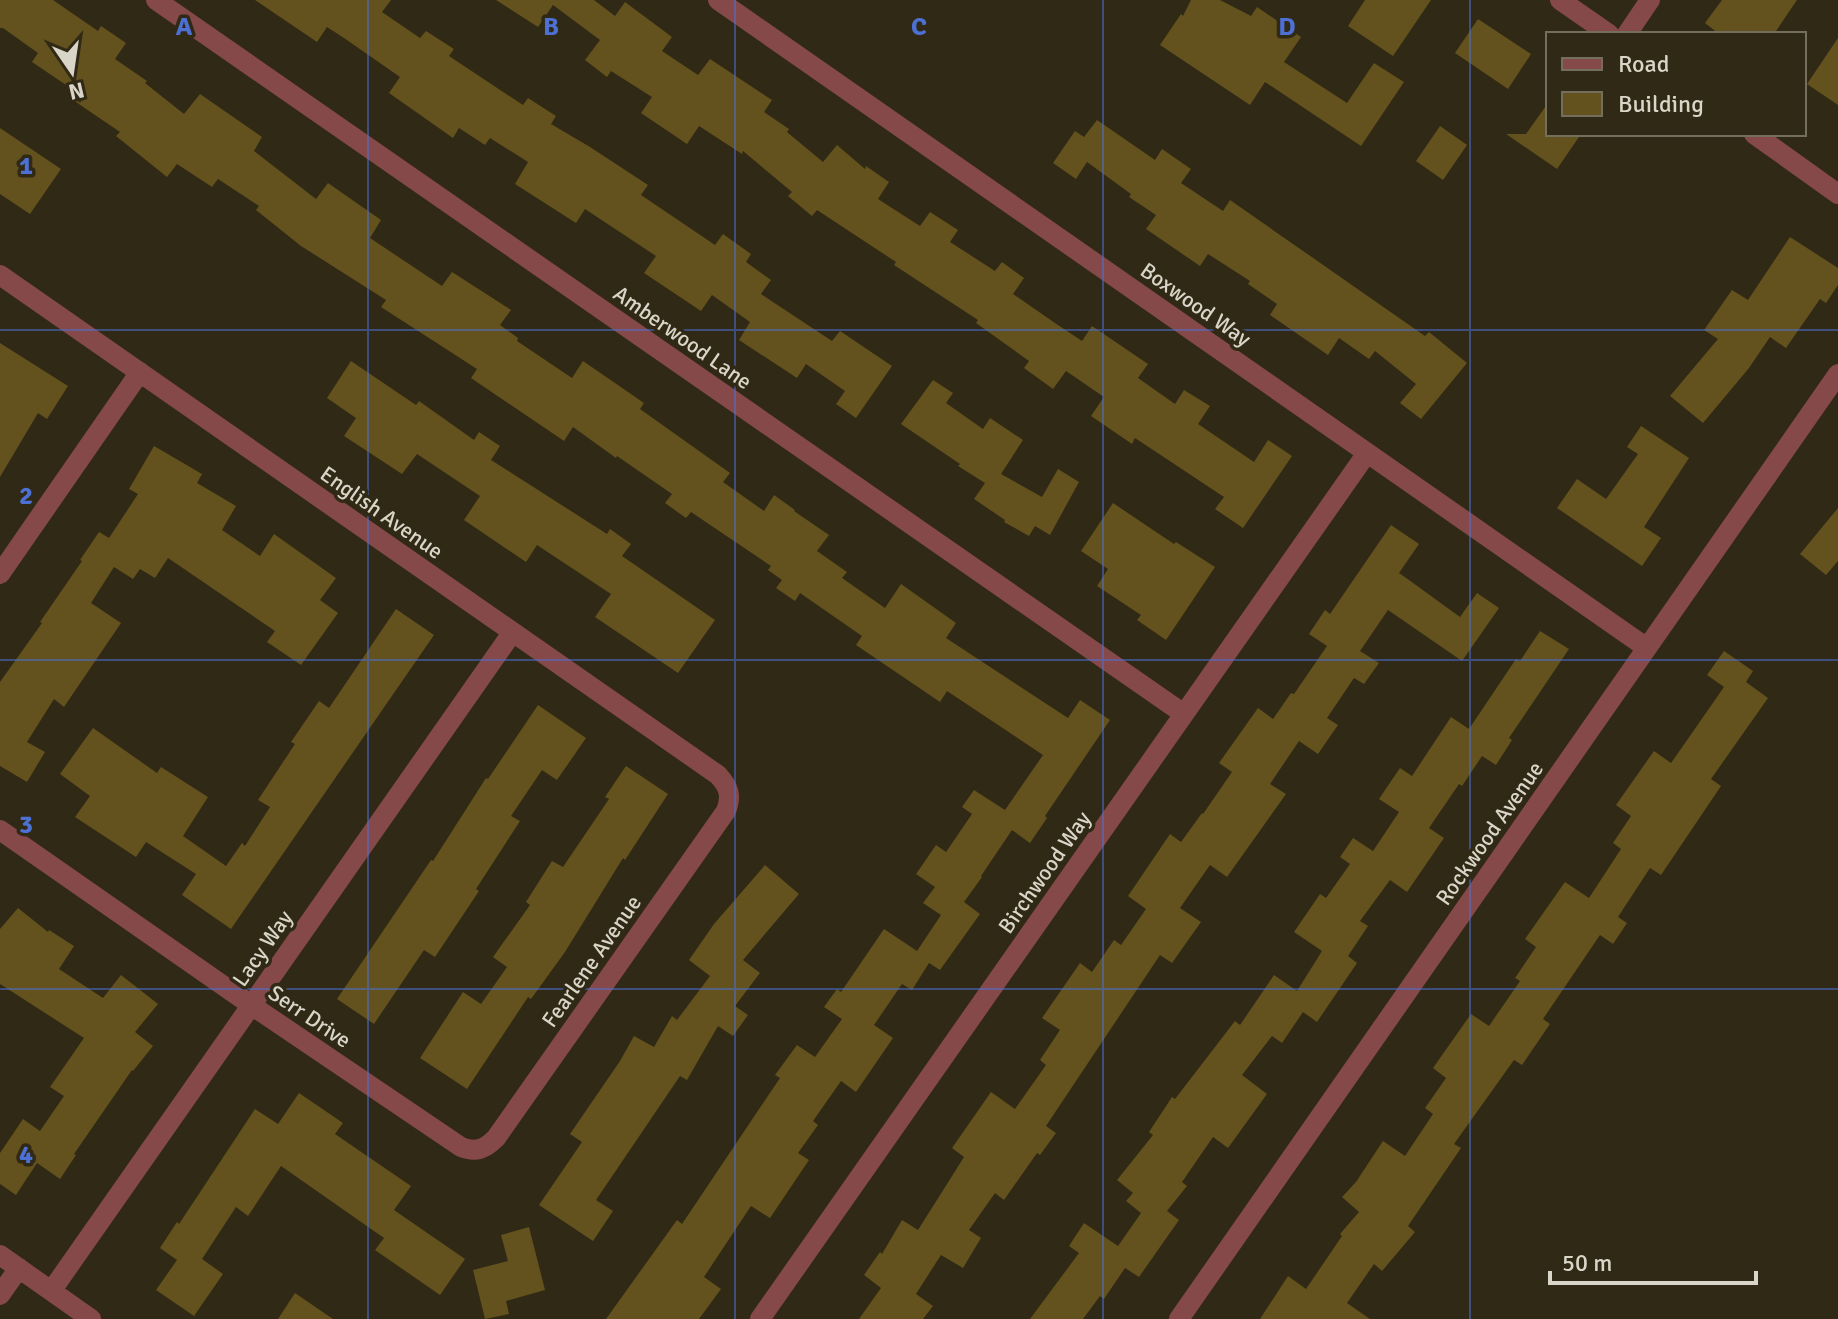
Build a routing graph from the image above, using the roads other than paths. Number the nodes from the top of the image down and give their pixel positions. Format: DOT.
graph roads {
  1 [pos="156,0"];
  2 [pos="718,0"];
  3 [pos="1560,0"];
  4 [pos="1650,0"];
  5 [pos="1606,32"];
  6 [pos="1628,32"];
  7 [pos="1757,136"];
  8 [pos="1838,194"];
  9 [pos="0,275"];
  10 [pos="140,372"];
  11 [pos="1838,374"];
  12 [pos="1367,453"];
  13 [pos="0,574"];
  14 [pos="512,633"];
  15 [pos="1647,648"];
  16 [pos="1184,714"];
  17 [pos="730,793"];
  18 [pos="0,830"];
  19 [pos="251,1005"];
  20 [pos="480,1150"];
  21 [pos="0,1255"];
  22 [pos="19,1268"];
  23 [pos="52,1290"];
  24 [pos="0,1295"];
  25 [pos="91,1319"];
  26 [pos="760,1319"];
  27 [pos="1179,1319"];
  1 -- 16 [label="street, Amberwood Lane"];
  2 -- 12 [label="street, Boxwood Way"];
  3 -- 5 [label="street"];
  4 -- 6 [label="street"];
  7 -- 8 [label="street"];
  9 -- 10 [label="street, English Avenue"];
  10 -- 13 [label="street"];
  10 -- 14 [label="street, English Avenue"];
  11 -- 15 [label="street, Rockwood Avenue"];
  12 -- 15 [label="street, Boxwood Way"];
  12 -- 16 [label="street, Birchwood Way"];
  14 -- 17 [label="street, English Avenue"];
  14 -- 19 [label="street, Lacy Way"];
  15 -- 27 [label="street, Rockwood Avenue"];
  16 -- 26 [label="street, Birchwood Way"];
  17 -- 20 [label="street, Fearlene Avenue"];
  18 -- 19 [label="street, Serr Drive"];
  19 -- 20 [label="street, Serr Drive"];
  19 -- 23 [label="street, Lacy Way"];
  21 -- 22 [label="street"];
  22 -- 23 [label="street"];
  22 -- 24 [label="street"];
  23 -- 25 [label="street"];
}
